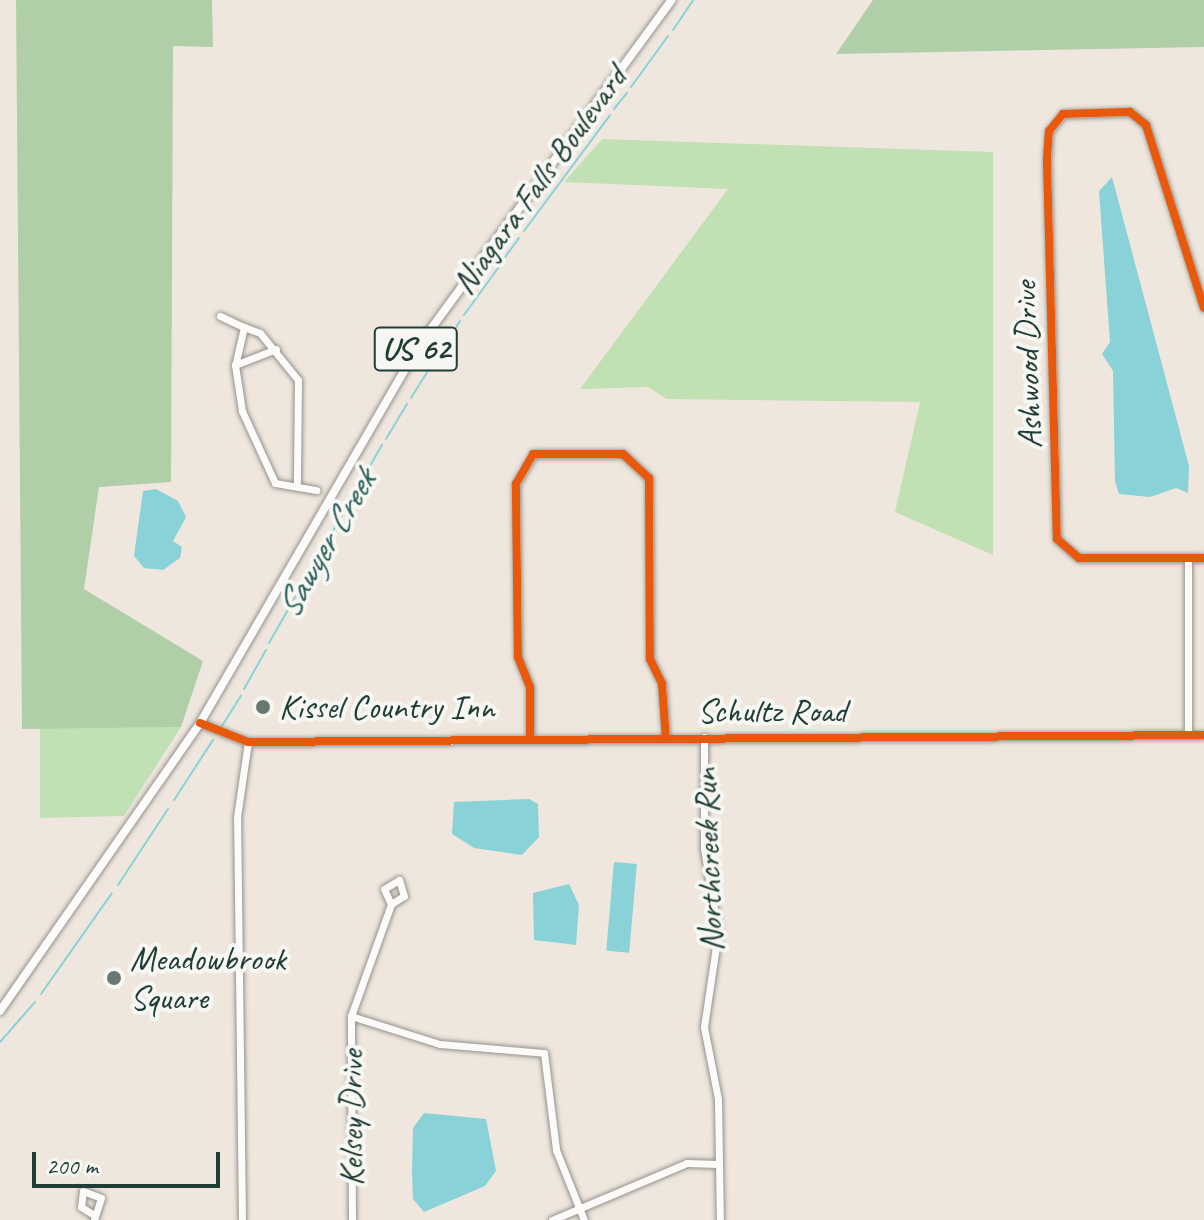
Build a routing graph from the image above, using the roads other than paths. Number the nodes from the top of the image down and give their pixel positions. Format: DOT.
graph roads {
  1 [pos="672,0"];
  2 [pos="1204,308"];
  3 [pos="220,316"];
  4 [pos="244,327"];
  5 [pos="276,349"];
  6 [pos="235,365"];
  7 [pos="297,482"];
  8 [pos="316,490"];
  9 [pos="1204,558"];
  10 [pos="1188,559"];
  11 [pos="200,723"];
  12 [pos="1188,735"];
  13 [pos="1204,735"];
  14 [pos="704,737"];
  15 [pos="530,738"];
  16 [pos="666,738"];
  17 [pos="248,742"];
  18 [pos="391,904"];
  19 [pos="0,1011"];
  20 [pos="351,1016"];
  21 [pos="718,1164"];
  22 [pos="579,1207"];
  23 [pos="242,1220"];
  24 [pos="352,1220"];
  25 [pos="552,1220"];
  26 [pos="584,1220"];
  27 [pos="720,1220"];
  1 -- 11 [label="main road, Niagara Falls Boulevard / US 62"];
  2 -- 10 [label="street, Ashwood Drive"];
  3 -- 4 [label="street"];
  4 -- 5 [label="street"];
  4 -- 6 [label="street"];
  5 -- 6 [label="street"];
  5 -- 7 [label="street"];
  6 -- 7 [label="street"];
  7 -- 8 [label="street"];
  9 -- 10 [label="street, Ashwood Drive"];
  10 -- 12 [label="street"];
  11 -- 17 [label="street, Schultz Road"];
  11 -- 19 [label="main road, Niagara Falls Boulevard / US 62"];
  12 -- 13 [label="street, Schultz Road"];
  12 -- 14 [label="street, Schultz Road"];
  14 -- 16 [label="street, Schultz Road"];
  14 -- 21 [label="street, Northcreek Run"];
  15 -- 16 [label="street, Schultz Road"];
  15 -- 16 [label="street"];
  15 -- 17 [label="street, Schultz Road"];
  17 -- 23 [label="street"];
  18 -- 20 [label="street, Kelsey Drive"];
  20 -- 22 [label="street, Kelsey Drive"];
  20 -- 24 [label="street, Kelsey Drive"];
  21 -- 22 [label="street"];
  21 -- 27 [label="street, Northcreek Run"];
  22 -- 25 [label="street"];
  22 -- 26 [label="street, Kelsey Drive"];
}
